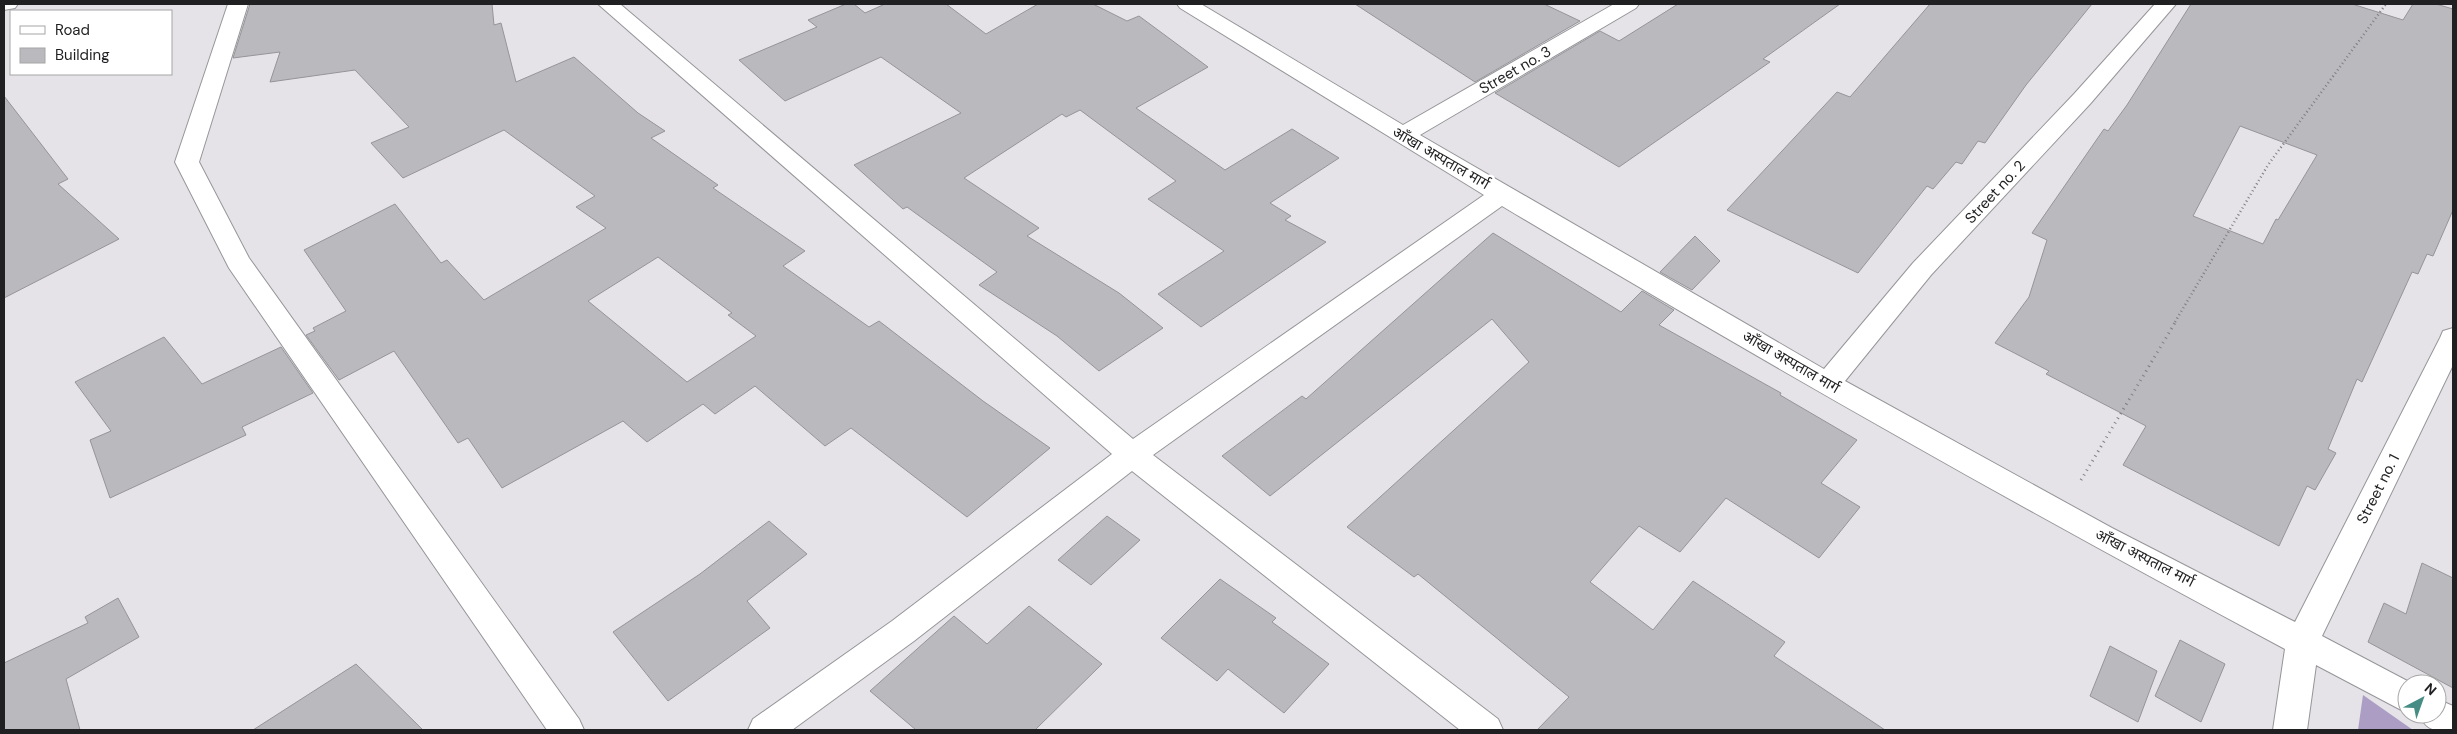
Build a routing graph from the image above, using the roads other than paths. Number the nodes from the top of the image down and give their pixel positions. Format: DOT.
graph roads {
  1 [pos="4,4"];
  2 [pos="8,4"];
  3 [pos="238,4"];
  4 [pos="608,4"];
  5 [pos="1187,4"];
  6 [pos="1629,4"];
  7 [pos="2166,4"];
  8 [pos="1402,136"];
  9 [pos="1502,194"];
  10 [pos="2453,338"];
  11 [pos="1828,383"];
  12 [pos="1132,455"];
  13 [pos="2302,640"];
  14 [pos="2397,692"];
  15 [pos="567,730"];
  16 [pos="764,730"];
  17 [pos="1486,730"];
  18 [pos="2290,730"];
  1 -- 2 [label="street"];
  3 -- 15 [label="street"];
  4 -- 12 [label="street"];
  5 -- 8 [label="street, आँखा अस्पताल मार्ग"];
  6 -- 8 [label="street, Street no. 3"];
  7 -- 11 [label="street, Street no. 2"];
  8 -- 9 [label="street, आँखा अस्पताल मार्ग"];
  9 -- 11 [label="street, आँखा अस्पताल मार्ग"];
  9 -- 12 [label="street"];
  10 -- 13 [label="street, Street no. 1"];
  11 -- 13 [label="street, आँखा अस्पताल मार्ग"];
  12 -- 16 [label="street"];
  12 -- 17 [label="street"];
  13 -- 14 [label="street, आँखा अस्पताल मार्ग"];
  13 -- 18 [label="street, Street no. 1"];
}
